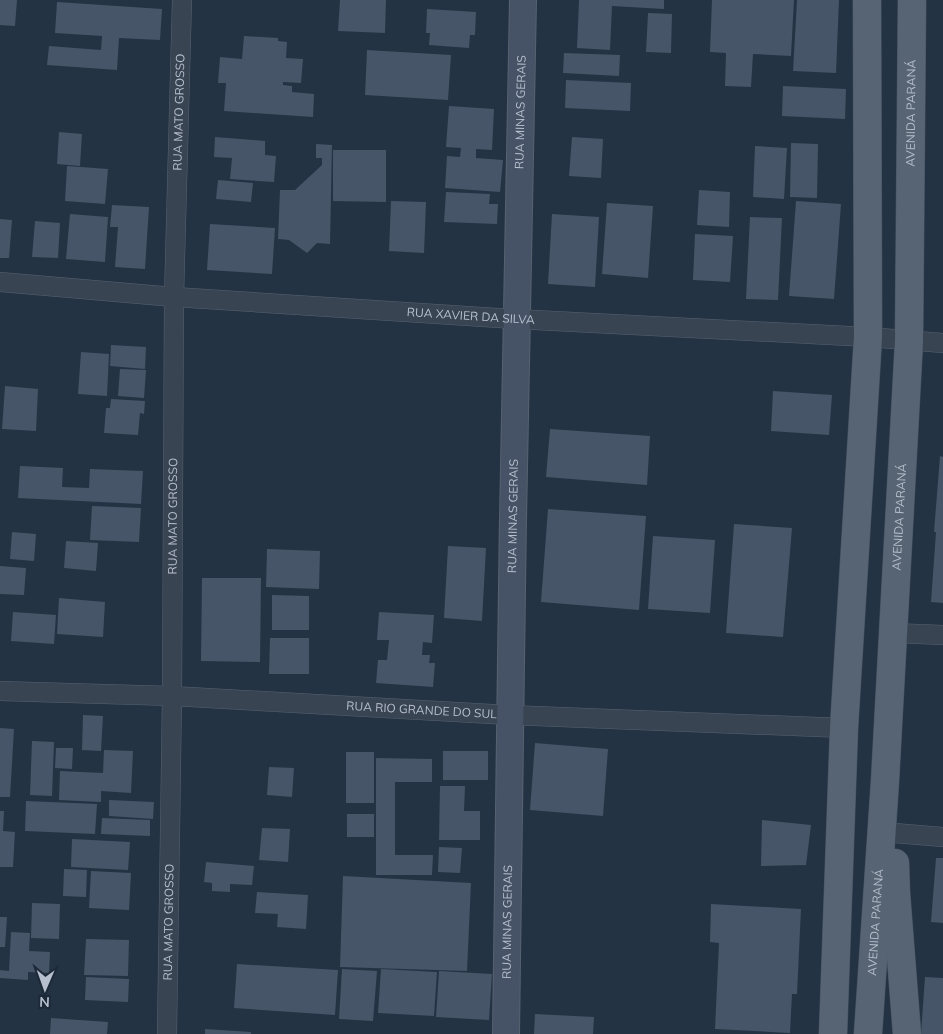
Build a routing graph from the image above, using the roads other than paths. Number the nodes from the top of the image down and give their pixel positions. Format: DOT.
graph roads {
  1 [pos="182,0"];
  2 [pos="523,0"];
  3 [pos="867,0"];
  4 [pos="912,0"];
  5 [pos="0,282"];
  6 [pos="174,297"];
  7 [pos="515,319"];
  8 [pos="868,337"];
  9 [pos="909,341"];
  10 [pos="943,343"];
  11 [pos="893,633"];
  12 [pos="943,635"];
  13 [pos="0,691"];
  14 [pos="172,696"];
  15 [pos="509,715"];
  16 [pos="844,728"];
  17 [pos="885,781"];
  18 [pos="894,833"];
  19 [pos="943,838"];
  20 [pos="166,1034"];
  21 [pos="506,1034"];
  22 [pos="833,1034"];
  23 [pos="868,1034"];
  24 [pos="907,1034"];
  1 -- 6 [label="street, RUA MATO GROSSO"];
  2 -- 7 [label="main road, RUA MINAS GERAIS"];
  3 -- 8 [label="main road"];
  4 -- 9 [label="main road, AVENIDA PARANÁ"];
  5 -- 6 [label="street, RUA XAVIER DA SILVA"];
  6 -- 7 [label="street, RUA XAVIER DA SILVA"];
  6 -- 14 [label="street, RUA MATO GROSSO"];
  7 -- 8 [label="street, RUA XAVIER DA SILVA"];
  7 -- 15 [label="main road, RUA MINAS GERAIS"];
  8 -- 9 [label="street, RUA XAVIER DA SILVA"];
  8 -- 16 [label="main road"];
  9 -- 10 [label="street, RUA XAVIER DA SILVA"];
  9 -- 11 [label="main road, AVENIDA PARANÁ"];
  11 -- 12 [label="street"];
  11 -- 17 [label="main road, AVENIDA PARANÁ"];
  13 -- 14 [label="street, RUA RIO GRANDE DO SUL"];
  14 -- 15 [label="street, RUA RIO GRANDE DO SUL"];
  14 -- 20 [label="street, RUA MATO GROSSO"];
  15 -- 16 [label="street, RUA RIO GRANDE DO SUL"];
  15 -- 21 [label="main road, RUA MINAS GERAIS"];
  16 -- 22 [label="main road"];
  17 -- 18 [label="main road"];
  17 -- 23 [label="main road, AVENIDA PARANÁ"];
  18 -- 19 [label="street"];
  18 -- 24 [label="main road"];
}
